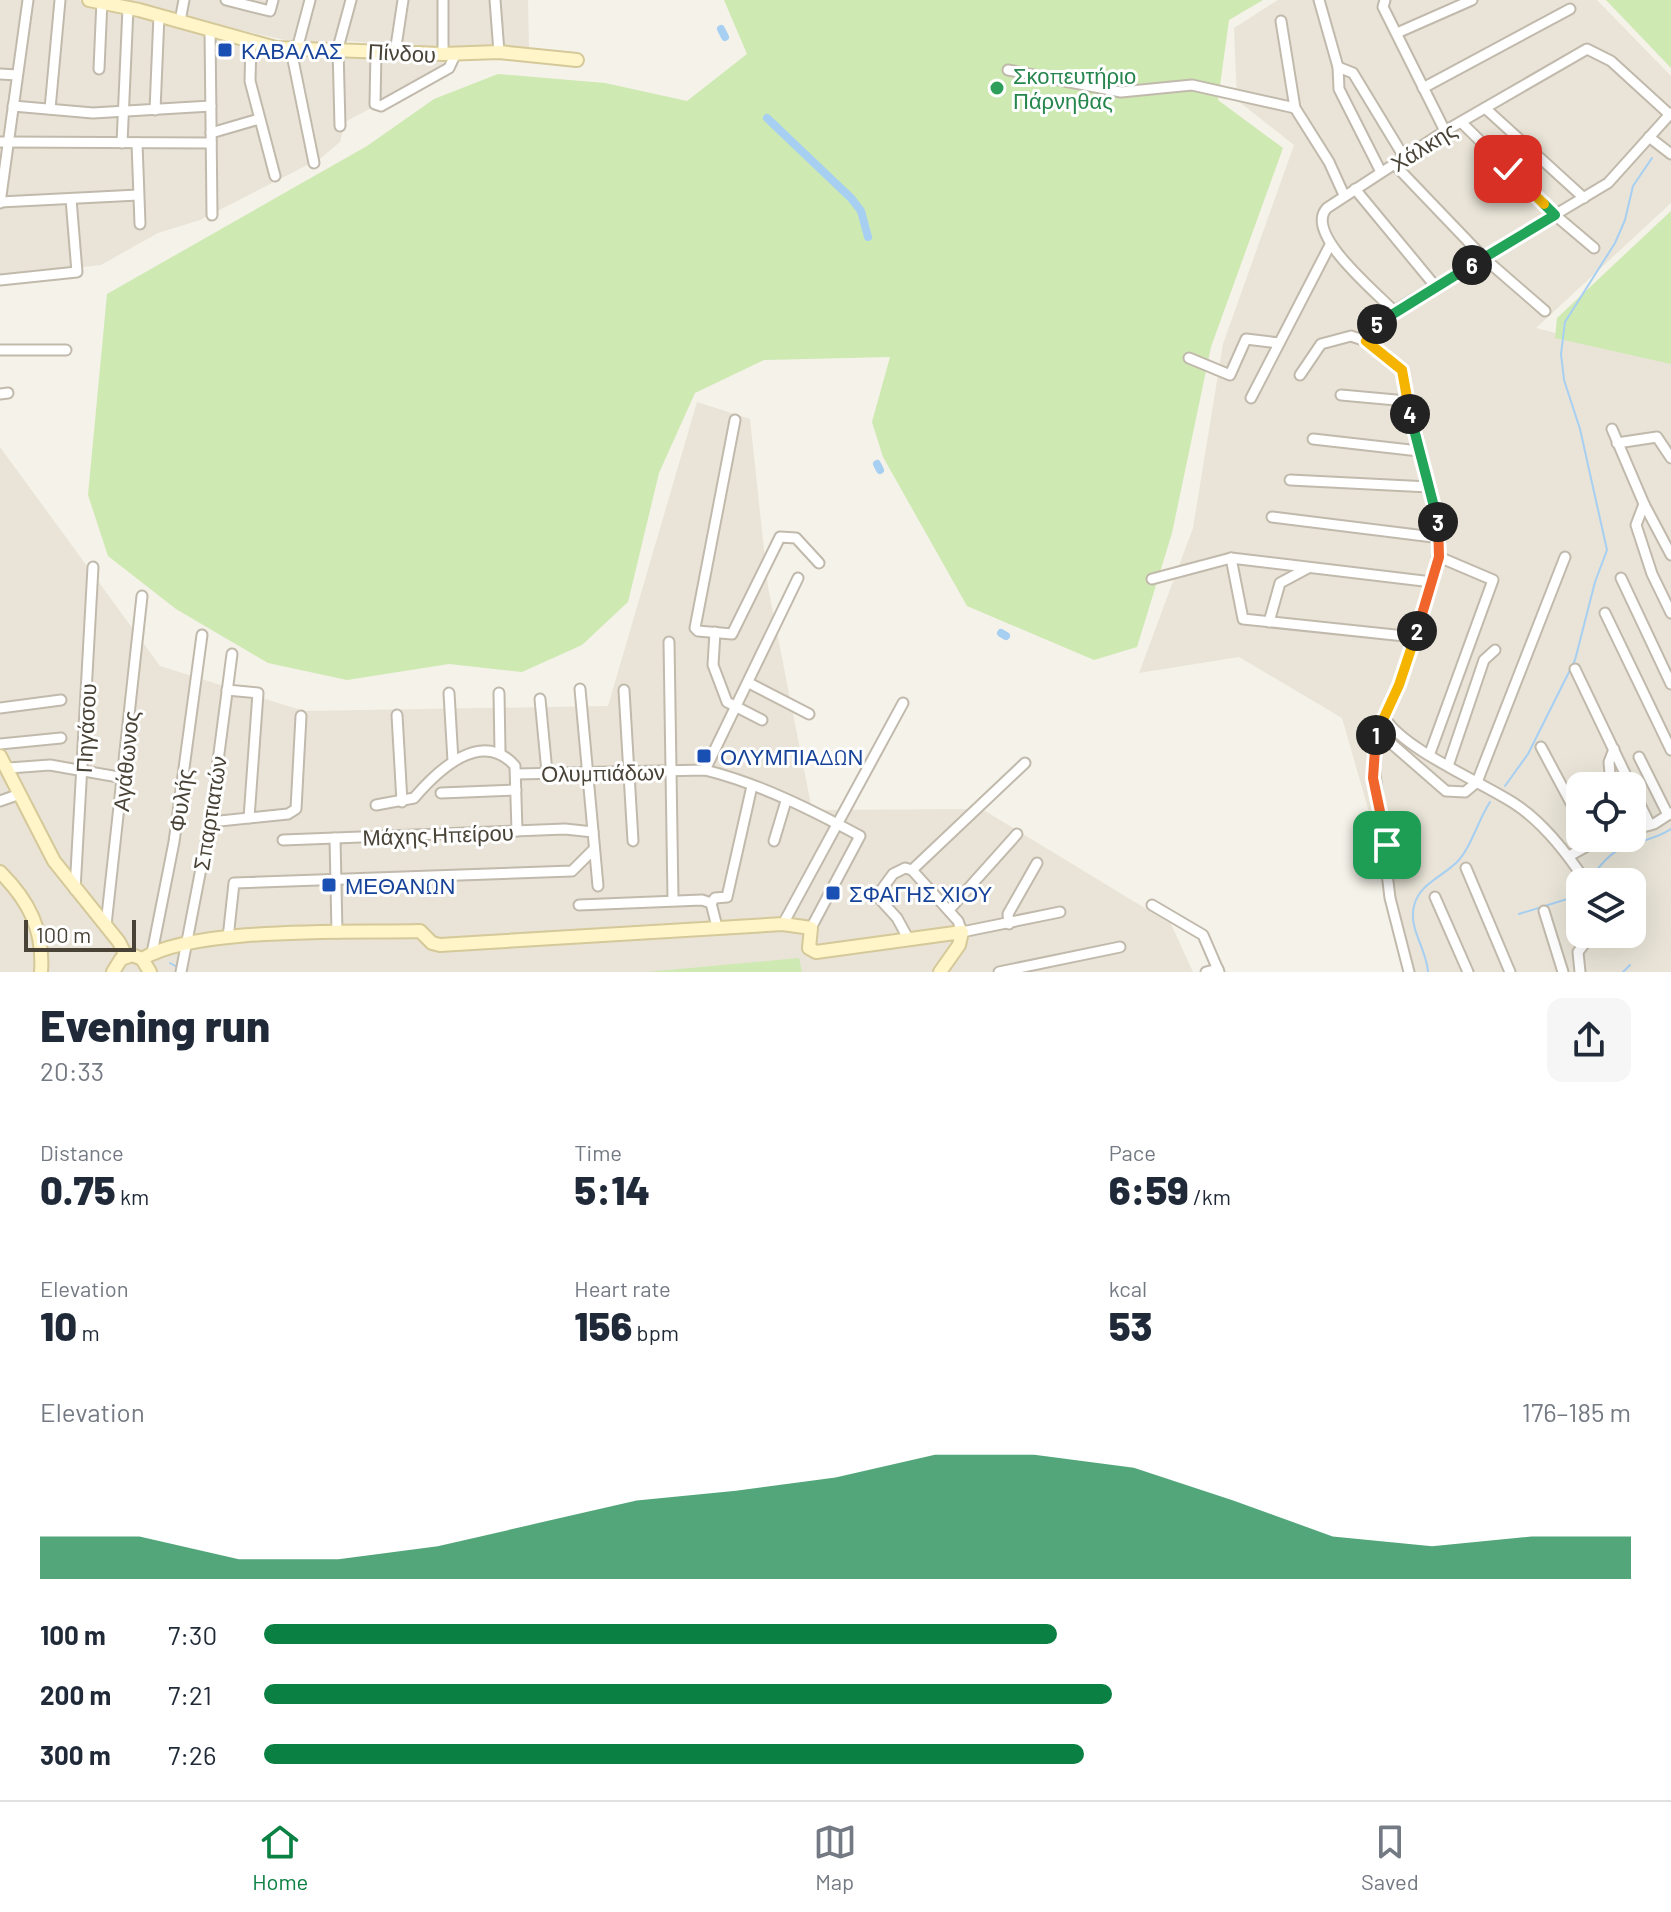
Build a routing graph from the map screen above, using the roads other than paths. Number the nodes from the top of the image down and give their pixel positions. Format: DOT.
graph roads {
  1 [pos="28,0"];
  2 [pos="60,0"];
  3 [pos="184,0"];
  4 [pos="273,0"];
  5 [pos="310,0"];
  6 [pos="351,0"];
  7 [pos="403,0"];
  8 [pos="443,0"];
  9 [pos="495,0"];
  10 [pos="1319,0"];
  11 [pos="1385,0"];
  12 [pos="1472,0"];
  13 [pos="97,1"];
  14 [pos="231,1"];
  15 [pos="136,6"];
  16 [pos="1570,9"];
  17 [pos="159,15"];
  18 [pos="180,21"];
  19 [pos="1281,21"];
  20 [pos="210,29"];
  21 [pos="1397,33"];
  22 [pos="251,42"];
  23 [pos="338,48"];
  24 [pos="294,49"];
  25 [pos="376,51"];
  26 [pos="499,52"];
  27 [pos="395,53"];
  28 [pos="450,54"];
  29 [pos="577,60"];
  30 [pos="1338,67"];
  31 [pos="99,69"];
  32 [pos="1008,70"];
  33 [pos="0,74"];
  34 [pos="17,75"];
  35 [pos="1423,88"];
  36 [pos="13,106"];
  37 [pos="211,106"];
  38 [pos="1295,108"];
  39 [pos="1485,108"];
  40 [pos="50,109"];
  41 [pos="155,110"];
  42 [pos="123,112"];
  43 [pos="1670,114"];
  44 [pos="259,119"];
  45 [pos="1461,122"];
  46 [pos="340,126"];
  47 [pos="1445,131"];
  48 [pos="1649,137"];
  49 [pos="211,138"];
  50 [pos="4,142"];
  51 [pos="122,143"];
  52 [pos="137,143"];
  53 [pos="1671,154"];
  54 [pos="1404,157"];
  55 [pos="314,163"];
  56 [pos="1394,164"];
  57 [pos="1381,172"];
  58 [pos="275,176"];
  59 [pos="1355,189"];
  60 [pos="138,195"];
  61 [pos="1344,195"];
  62 [pos="1584,198"];
  63 [pos="71,199"];
  64 [pos="0,203"];
  65 [pos="212,215"];
  66 [pos="1555,215"];
  67 [pos="140,224"];
  68 [pos="1330,245"];
  69 [pos="1594,248"];
  70 [pos="1484,258"];
  71 [pos="0,280"];
  72 [pos="1436,287"];
  73 [pos="1394,311"];
  74 [pos="1545,311"];
  75 [pos="1366,341"];
  76 [pos="1279,343"];
  77 [pos="0,350"];
  78 [pos="66,350"];
  79 [pos="1189,358"];
  80 [pos="1300,375"];
  81 [pos="1341,395"];
  82 [pos="1251,398"];
  83 [pos="1407,401"];
  84 [pos="735,420"];
  85 [pos="1612,429"];
  86 [pos="1313,439"];
  87 [pos="1617,443"];
  88 [pos="1419,451"];
  89 [pos="1671,458"];
  90 [pos="1290,480"];
  91 [pos="1429,487"];
  92 [pos="1644,504"];
  93 [pos="1272,517"];
  94 [pos="1441,538"];
  95 [pos="1671,555"];
  96 [pos="1439,557"];
  97 [pos="1565,557"];
  98 [pos="1231,558"];
  99 [pos="819,563"];
  100 [pos="93,567"];
  101 [pos="1309,567"];
  102 [pos="798,578"];
  103 [pos="1621,578"];
  104 [pos="1152,579"];
  105 [pos="1432,582"];
  106 [pos="142,596"];
  107 [pos="1605,613"];
  108 [pos="1671,613"];
  109 [pos="1269,622"];
  110 [pos="715,632"];
  111 [pos="202,635"];
  112 [pos="1414,637"];
  113 [pos="669,642"];
  114 [pos="1495,650"];
  115 [pos="232,654"];
  116 [pos="1575,669"];
  117 [pos="749,683"];
  118 [pos="1671,684"];
  119 [pos="580,689"];
  120 [pos="227,690"];
  121 [pos="624,690"];
  122 [pos="449,693"];
  123 [pos="499,693"];
  124 [pos="540,699"];
  125 [pos="61,700"];
  126 [pos="903,703"];
  127 [pos="0,708"];
  128 [pos="737,709"];
  129 [pos="809,714"];
  130 [pos="397,715"];
  131 [pos="301,716"];
  132 [pos="1385,718"];
  133 [pos="762,720"];
  134 [pos="1377,731"];
  135 [pos="61,738"];
  136 [pos="0,744"];
  137 [pos="1541,747"];
  138 [pos="1614,749"];
  139 [pos="1671,750"];
  140 [pos="500,752"];
  141 [pos="1430,753"];
  142 [pos="0,756"];
  143 [pos="1639,757"];
  144 [pos="453,761"];
  145 [pos="1025,763"];
  146 [pos="1448,766"];
  147 [pos="9,768"];
  148 [pos="84,770"];
  149 [pos="705,770"];
  150 [pos="673,771"];
  151 [pos="547,772"];
  152 [pos="1610,772"];
  153 [pos="1625,772"];
  154 [pos="588,773"];
  155 [pos="630,773"];
  156 [pos="516,774"];
  157 [pos="124,778"];
  158 [pos="1477,782"];
  159 [pos="752,786"];
  160 [pos="516,790"];
  161 [pos="441,793"];
  162 [pos="20,794"];
  163 [pos="1566,794"];
  164 [pos="0,801"];
  165 [pos="786,801"];
  166 [pos="402,802"];
  167 [pos="376,805"];
  168 [pos="1670,814"];
  169 [pos="1646,817"];
  170 [pos="249,818"];
  171 [pos="210,822"];
  172 [pos="837,824"];
  173 [pos="1650,825"];
  174 [pos="1646,826"];
  175 [pos="517,831"];
  176 [pos="593,832"];
  177 [pos="1017,834"];
  178 [pos="335,838"];
  179 [pos="283,840"];
  180 [pos="633,841"];
  181 [pos="774,841"];
  182 [pos="594,849"];
  183 [pos="1576,852"];
  184 [pos="1569,856"];
  185 [pos="1037,863"];
  186 [pos="1466,868"];
  187 [pos="1577,868"];
  188 [pos="912,870"];
  189 [pos="0,872"];
  190 [pos="336,880"];
  191 [pos="598,886"];
  192 [pos="75,890"];
  193 [pos="1435,897"];
  194 [pos="673,899"];
  195 [pos="711,903"];
  196 [pos="579,905"];
  197 [pos="1152,905"];
  198 [pos="949,910"];
  199 [pos="1544,911"];
  200 [pos="1060,912"];
  201 [pos="783,924"];
  202 [pos="1009,924"];
  203 [pos="106,925"];
  204 [pos="717,927"];
  205 [pos="811,928"];
  206 [pos="962,932"];
  207 [pos="337,933"];
  208 [pos="228,938"];
  209 [pos="909,940"];
  210 [pos="187,942"];
  211 [pos="1120,947"];
  212 [pos="1581,948"];
  213 [pos="126,956"];
  214 [pos="148,962"];
  215 [pos="1219,970"];
  216 [pos="112,971"];
  217 [pos="41,972"];
  218 [pos="162,972"];
  219 [pos="181,972"];
  220 [pos="940,972"];
  221 [pos="999,972"];
  222 [pos="1206,972"];
  223 [pos="1409,972"];
  224 [pos="1468,972"];
  225 [pos="1510,972"];
  226 [pos="1563,972"];
  227 [pos="1580,972"];
  1 -- 34 [label="street"];
  2 -- 40 [label="street"];
  3 -- 18 [label="street"];
  4 -- 14 [label="street"];
  5 -- 24 [label="street"];
  6 -- 23 [label="street"];
  7 -- 27 [label="street"];
  8 -- 28 [label="street"];
  9 -- 26 [label="street"];
  10 -- 30 [label="street"];
  11 -- 21 [label="street"];
  12 -- 21 [label="street"];
  13 -- 15 [label="street, Πίνδου"];
  13 -- 31 [label="street"];
  15 -- 17 [label="street, Πίνδου"];
  15 -- 42 [label="street"];
  16 -- 35 [label="street"];
  17 -- 18 [label="street, Πίνδου"];
  17 -- 41 [label="street"];
  18 -- 20 [label="street, Πίνδου"];
  19 -- 38 [label="street"];
  20 -- 22 [label="street, Πίνδου"];
  20 -- 37 [label="street"];
  21 -- 35 [label="street"];
  22 -- 24 [label="street, Πίνδου"];
  22 -- 44 [label="street"];
  23 -- 24 [label="street, Πίνδου"];
  23 -- 25 [label="street, Πίνδου"];
  23 -- 46 [label="street"];
  24 -- 55 [label="street"];
  25 -- 27 [label="street, Πίνδου"];
  25 -- 28 [label="street"];
  26 -- 28 [label="street, Πίνδου"];
  26 -- 29 [label="street, Πίνδου"];
  27 -- 28 [label="street, Πίνδου"];
  30 -- 54 [label="street"];
  30 -- 57 [label="street"];
  32 -- 38 [label="street"];
  33 -- 34 [label="street"];
  34 -- 36 [label="street"];
  35 -- 47 [label="street"];
  36 -- 40 [label="street"];
  36 -- 50 [label="street"];
  37 -- 41 [label="street"];
  37 -- 49 [label="street"];
  38 -- 61 [label="street"];
  39 -- 43 [label="street, Χάλκης"];
  39 -- 45 [label="street, Χάλκης"];
  39 -- 62 [label="street"];
  40 -- 42 [label="street"];
  41 -- 42 [label="street"];
  42 -- 51 [label="street"];
  43 -- 48 [label="street"];
  44 -- 49 [label="street"];
  44 -- 58 [label="street"];
  45 -- 47 [label="street, Χάλκης"];
  45 -- 66 [label="street"];
  47 -- 54 [label="street, Χάλκης"];
  48 -- 53 [label="street"];
  48 -- 62 [label="street"];
  49 -- 52 [label="street"];
  49 -- 65 [label="street"];
  50 -- 51 [label="street"];
  50 -- 64 [label="street"];
  51 -- 52 [label="street"];
  52 -- 60 [label="street"];
  54 -- 56 [label="street, Χάλκης"];
  56 -- 57 [label="street, Χάλκης"];
  56 -- 70 [label="street"];
  57 -- 59 [label="street, Χάλκης"];
  59 -- 61 [label="street, Χάλκης"];
  59 -- 72 [label="street"];
  60 -- 63 [label="street"];
  60 -- 67 [label="street"];
  61 -- 68 [label="street, Χάλκης"];
  62 -- 66 [label="street"];
  63 -- 64 [label="street"];
  63 -- 71 [label="street"];
  66 -- 69 [label="street"];
  66 -- 70 [label="street"];
  68 -- 73 [label="street"];
  68 -- 76 [label="street"];
  70 -- 72 [label="street"];
  70 -- 74 [label="street"];
  72 -- 73 [label="street"];
  73 -- 75 [label="street"];
  75 -- 80 [label="street"];
  75 -- 83 [label="street"];
  76 -- 79 [label="street"];
  76 -- 82 [label="street"];
  77 -- 78 [label="street"];
  81 -- 83 [label="street"];
  83 -- 88 [label="street"];
  84 -- 110 [label="street"];
  85 -- 87 [label="street"];
  86 -- 88 [label="street"];
  87 -- 89 [label="street"];
  87 -- 92 [label="street"];
  88 -- 91 [label="street"];
  90 -- 91 [label="street"];
  91 -- 94 [label="street"];
  92 -- 95 [label="street"];
  92 -- 108 [label="street"];
  93 -- 94 [label="street"];
  94 -- 96 [label="street"];
  96 -- 105 [label="street"];
  96 -- 141 [label="street"];
  97 -- 158 [label="street"];
  98 -- 101 [label="street"];
  98 -- 104 [label="street"];
  98 -- 109 [label="street"];
  99 -- 110 [label="street"];
  100 -- 148 [label="street, Πηγάσου"];
  101 -- 105 [label="street"];
  101 -- 109 [label="street"];
  102 -- 117 [label="street"];
  103 -- 118 [label="street"];
  105 -- 112 [label="street"];
  106 -- 157 [label="street, Αγάθωνος"];
  107 -- 139 [label="street"];
  109 -- 112 [label="street"];
  110 -- 128 [label="street"];
  111 -- 214 [label="street, Φυλής"];
  112 -- 132 [label="street"];
  113 -- 150 [label="street"];
  114 -- 146 [label="street"];
  115 -- 120 [label="street, Σπαρτιατών"];
  116 -- 138 [label="street"];
  117 -- 128 [label="street"];
  117 -- 129 [label="street"];
  119 -- 154 [label="street"];
  120 -- 170 [label="street"];
  120 -- 171 [label="street, Σπαρτιατών"];
  121 -- 155 [label="street"];
  122 -- 144 [label="street"];
  123 -- 140 [label="street"];
  124 -- 151 [label="street"];
  125 -- 127 [label="street"];
  126 -- 172 [label="street"];
  128 -- 133 [label="street"];
  128 -- 149 [label="street"];
  130 -- 166 [label="street"];
  131 -- 170 [label="street"];
  132 -- 134 [label="street"];
  132 -- 141 [label="street"];
  134 -- 158 [label="street"];
  134 -- 223 [label="street"];
  135 -- 136 [label="street"];
  137 -- 163 [label="street"];
  138 -- 152 [label="street"];
  138 -- 153 [label="street"];
  140 -- 144 [label="street"];
  140 -- 156 [label="street"];
  141 -- 146 [label="street"];
  142 -- 147 [label="street"];
  143 -- 168 [label="street"];
  144 -- 166 [label="street"];
  145 -- 188 [label="street"];
  146 -- 158 [label="street"];
  147 -- 148 [label="street"];
  147 -- 162 [label="street"];
  148 -- 157 [label="street"];
  148 -- 192 [label="street, Πηγάσου"];
  149 -- 150 [label="street, Ολυμπιάδων"];
  149 -- 159 [label="street, Ολυμπιάδων"];
  150 -- 155 [label="street, Ολυμπιάδων"];
  150 -- 194 [label="street"];
  151 -- 154 [label="street, Ολυμπιάδων"];
  151 -- 156 [label="street, Ολυμπιάδων"];
  154 -- 155 [label="street, Ολυμπιάδων"];
  154 -- 176 [label="street"];
  155 -- 180 [label="street"];
  156 -- 160 [label="street"];
  157 -- 203 [label="street, Αγάθωνος"];
  158 -- 184 [label="street"];
  159 -- 165 [label="street, Ολυμπιάδων"];
  159 -- 195 [label="street"];
  160 -- 161 [label="street"];
  160 -- 175 [label="street"];
  162 -- 164 [label="street"];
  162 -- 192 [label="street"];
  165 -- 172 [label="street, Ολυμπιάδων"];
  165 -- 181 [label="street"];
  166 -- 167 [label="street"];
  168 -- 173 [label="street"];
  169 -- 173 [label="street"];
  170 -- 171 [label="street"];
  171 -- 210 [label="street, Σπαρτιατών"];
  172 -- 201 [label="street"];
  172 -- 205 [label="street"];
  173 -- 174 [label="street"];
  175 -- 176 [label="street, Μάχης Ηπείρου"];
  175 -- 178 [label="street, Μάχης Ηπείρου"];
  176 -- 182 [label="street"];
  177 -- 198 [label="street"];
  178 -- 179 [label="street, Μάχης Ηπείρου"];
  178 -- 190 [label="street"];
  182 -- 190 [label="street"];
  182 -- 191 [label="street"];
  183 -- 184 [label="street"];
  184 -- 187 [label="street"];
  185 -- 202 [label="street"];
  186 -- 225 [label="street"];
  188 -- 198 [label="street"];
  188 -- 209 [label="street"];
  189 -- 217 [label="street"];
  190 -- 207 [label="street"];
  190 -- 208 [label="street"];
  192 -- 203 [label="street"];
  193 -- 224 [label="street"];
  194 -- 195 [label="street"];
  194 -- 196 [label="street"];
  195 -- 204 [label="street"];
  197 -- 215 [label="street"];
  198 -- 206 [label="street"];
  199 -- 226 [label="street"];
  200 -- 202 [label="street"];
  201 -- 204 [label="street"];
  201 -- 205 [label="street"];
  202 -- 206 [label="street"];
  203 -- 213 [label="street"];
  204 -- 207 [label="street"];
  205 -- 209 [label="street"];
  206 -- 209 [label="street"];
  206 -- 220 [label="street"];
  207 -- 208 [label="street"];
  208 -- 210 [label="street"];
  210 -- 214 [label="street"];
  210 -- 219 [label="street, Σπαρτιατών"];
  211 -- 221 [label="street"];
  212 -- 227 [label="street"];
  213 -- 214 [label="street"];
  213 -- 216 [label="street"];
  214 -- 218 [label="street"];
  215 -- 222 [label="street"];
}
